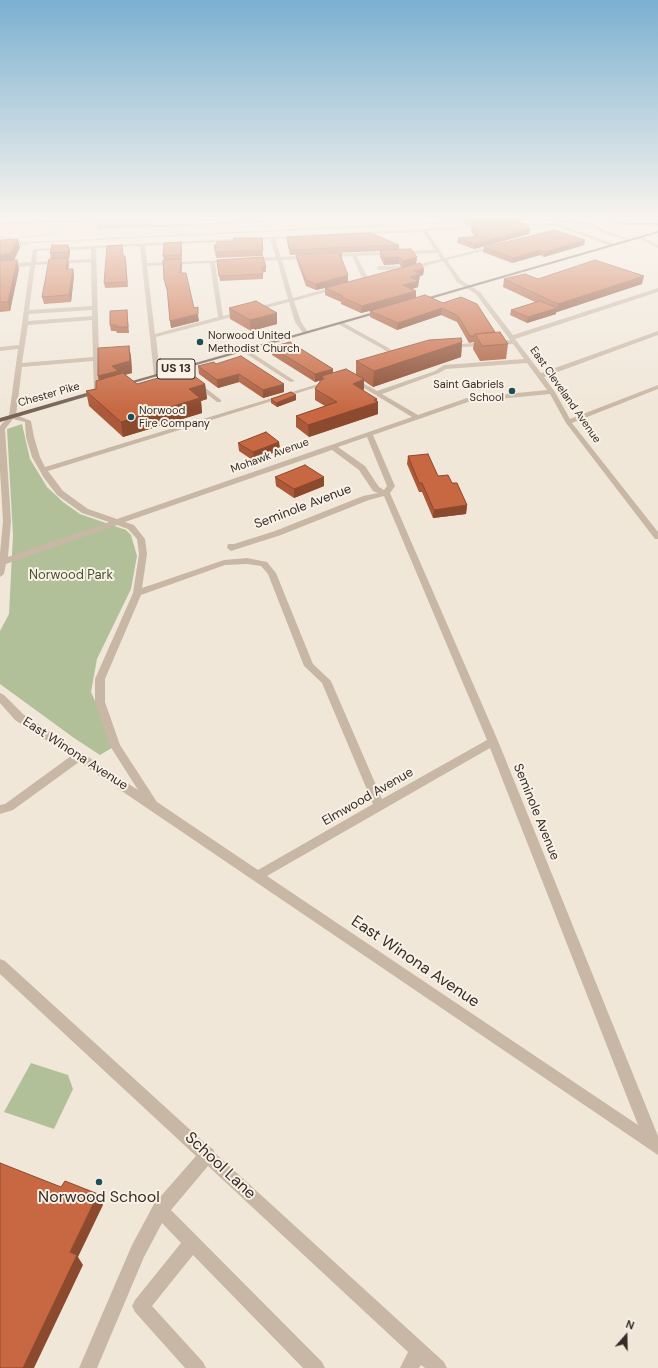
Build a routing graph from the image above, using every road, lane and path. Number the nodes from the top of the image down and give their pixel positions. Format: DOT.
graph roads {
  1 [pos="30,283"];
  2 [pos="93,283"];
  3 [pos="146,283"];
  4 [pos="215,283"];
  5 [pos="287,283"];
  6 [pos="462,283"];
  7 [pos="479,283"];
  8 [pos="344,286"];
  9 [pos="468,286"];
  10 [pos="658,290"];
  11 [pos="292,300"];
  12 [pos="410,303"];
  13 [pos="94,308"];
  14 [pos="388,309"];
  15 [pos="26,312"];
  16 [pos="95,318"];
  17 [pos="220,319"];
  18 [pos="25,323"];
  19 [pos="340,323"];
  20 [pos="306,332"];
  21 [pos="658,333"];
  22 [pos="153,336"];
  23 [pos="513,340"];
  24 [pos="22,348"];
  25 [pos="439,348"];
  26 [pos="0,349"];
  27 [pos="244,350"];
  28 [pos="96,359"];
  29 [pos="529,361"];
  30 [pos="393,362"];
  31 [pos="19,365"];
  32 [pos="178,369"];
  33 [pos="157,374"];
  34 [pos="354,374"];
  35 [pos="540,376"];
  36 [pos="340,379"];
  37 [pos="292,381"];
  38 [pos="658,387"];
  39 [pos="112,388"];
  40 [pos="104,390"];
  41 [pos="97,392"];
  42 [pos="552,392"];
  43 [pos="376,393"];
  44 [pos="219,401"];
  45 [pos="12,416"];
  46 [pos="417,417"];
  47 [pos="0,420"];
  48 [pos="568,422"];
  49 [pos="369,434"];
  50 [pos="332,446"];
  51 [pos="43,470"];
  52 [pos="2,484"];
  53 [pos="386,493"];
  54 [pos="118,522"];
  55 [pos="657,533"];
  56 [pos="231,546"];
  57 [pos="1,563"];
  58 [pos="0,574"];
  59 [pos="138,593"];
  60 [pos="0,697"];
  61 [pos="493,741"];
  62 [pos="79,756"];
  63 [pos="154,806"];
  64 [pos="380,807"];
  65 [pos="0,810"];
  66 [pos="258,876"];
  67 [pos="0,965"];
  68 [pos="656,1145"];
  69 [pos="208,1154"];
  70 [pos="160,1210"];
  71 [pos="192,1243"];
  72 [pos="419,1351"];
  73 [pos="88,1368"];
  74 [pos="197,1368"];
  75 [pos="316,1368"];
  76 [pos="409,1368"];
  77 [pos="438,1368"];
  1 -- 15 [label="street"];
  2 -- 13 [label="street"];
  3 -- 22 [label="street"];
  4 -- 17 [label="street"];
  5 -- 11 [label="street"];
  6 -- 9 [label="street, East Cleveland Avenue"];
  7 -- 9 [label="main road"];
  8 -- 11 [label="street"];
  9 -- 12 [label="main road"];
  9 -- 23 [label="street, East Cleveland Avenue"];
  10 -- 23 [label="street"];
  11 -- 17 [label="street"];
  11 -- 20 [label="street"];
  13 -- 15 [label="street"];
  13 -- 16 [label="street"];
  14 -- 19 [label="main road, US 13"];
  15 -- 18 [label="street"];
  16 -- 18 [label="street"];
  16 -- 28 [label="street"];
  17 -- 22 [label="street"];
  18 -- 24 [label="street"];
  19 -- 20 [label="main road, US 13"];
  19 -- 30 [label="street"];
  20 -- 27 [label="main road, US 13"];
  21 -- 35 [label="street"];
  22 -- 33 [label="street"];
  23 -- 25 [label="street"];
  23 -- 29 [label="street, East Cleveland Avenue"];
  24 -- 26 [label="street"];
  24 -- 31 [label="street"];
  27 -- 32 [label="main road, US 13"];
  27 -- 37 [label="street"];
  28 -- 31 [label="street"];
  28 -- 41 [label="street"];
  29 -- 35 [label="street, East Cleveland Avenue"];
  29 -- 43 [label="street"];
  31 -- 45 [label="street"];
  32 -- 33 [label="main road, US 13"];
  32 -- 44 [label="street"];
  33 -- 39 [label="main road, US 13"];
  34 -- 43 [label="street"];
  35 -- 42 [label="street, East Cleveland Avenue"];
  36 -- 51 [label="street"];
  38 -- 48 [label="street"];
  40 -- 41 [label="main road, Chester Pike"];
  41 -- 45 [label="main road, Chester Pike"];
  42 -- 46 [label="street, Mohawk Avenue"];
  42 -- 48 [label="street, East Cleveland Avenue"];
  43 -- 46 [label="street"];
  45 -- 47 [label="main road, Chester Pike"];
  45 -- 51 [label="street, East Winona Avenue"];
  45 -- 52 [label="street"];
  46 -- 49 [label="street, Mohawk Avenue"];
  48 -- 55 [label="street, East Cleveland Avenue"];
  49 -- 50 [label="street, Mohawk Avenue"];
  49 -- 53 [label="street, Seminole Avenue"];
  50 -- 53 [label="street, Seminole Avenue"];
  50 -- 54 [label="street, Mohawk Avenue"];
  51 -- 54 [label="street, East Winona Avenue"];
  52 -- 57 [label="street"];
  53 -- 56 [label="street, Seminole Avenue"];
  53 -- 61 [label="street, Seminole Avenue"];
  54 -- 57 [label="street, Mohawk Avenue"];
  54 -- 59 [label="street, East Winona Avenue"];
  57 -- 58 [label="street"];
  59 -- 63 [label="street, East Winona Avenue"];
  59 -- 64 [label="street"];
  60 -- 62 [label="street, East Winona Avenue"];
  61 -- 64 [label="street, Elmwood Avenue"];
  61 -- 68 [label="street, Seminole Avenue"];
  62 -- 63 [label="street, East Winona Avenue"];
  62 -- 65 [label="street"];
  63 -- 66 [label="street, East Winona Avenue"];
  64 -- 66 [label="street, Elmwood Avenue"];
  66 -- 68 [label="street, East Winona Avenue"];
  67 -- 69 [label="street, School Lane"];
  69 -- 70 [label="street"];
  69 -- 72 [label="street, School Lane"];
  70 -- 71 [label="street"];
  70 -- 73 [label="street"];
  71 -- 74 [label="street"];
  71 -- 75 [label="street"];
  72 -- 76 [label="street"];
  72 -- 77 [label="street, School Lane"];
}
